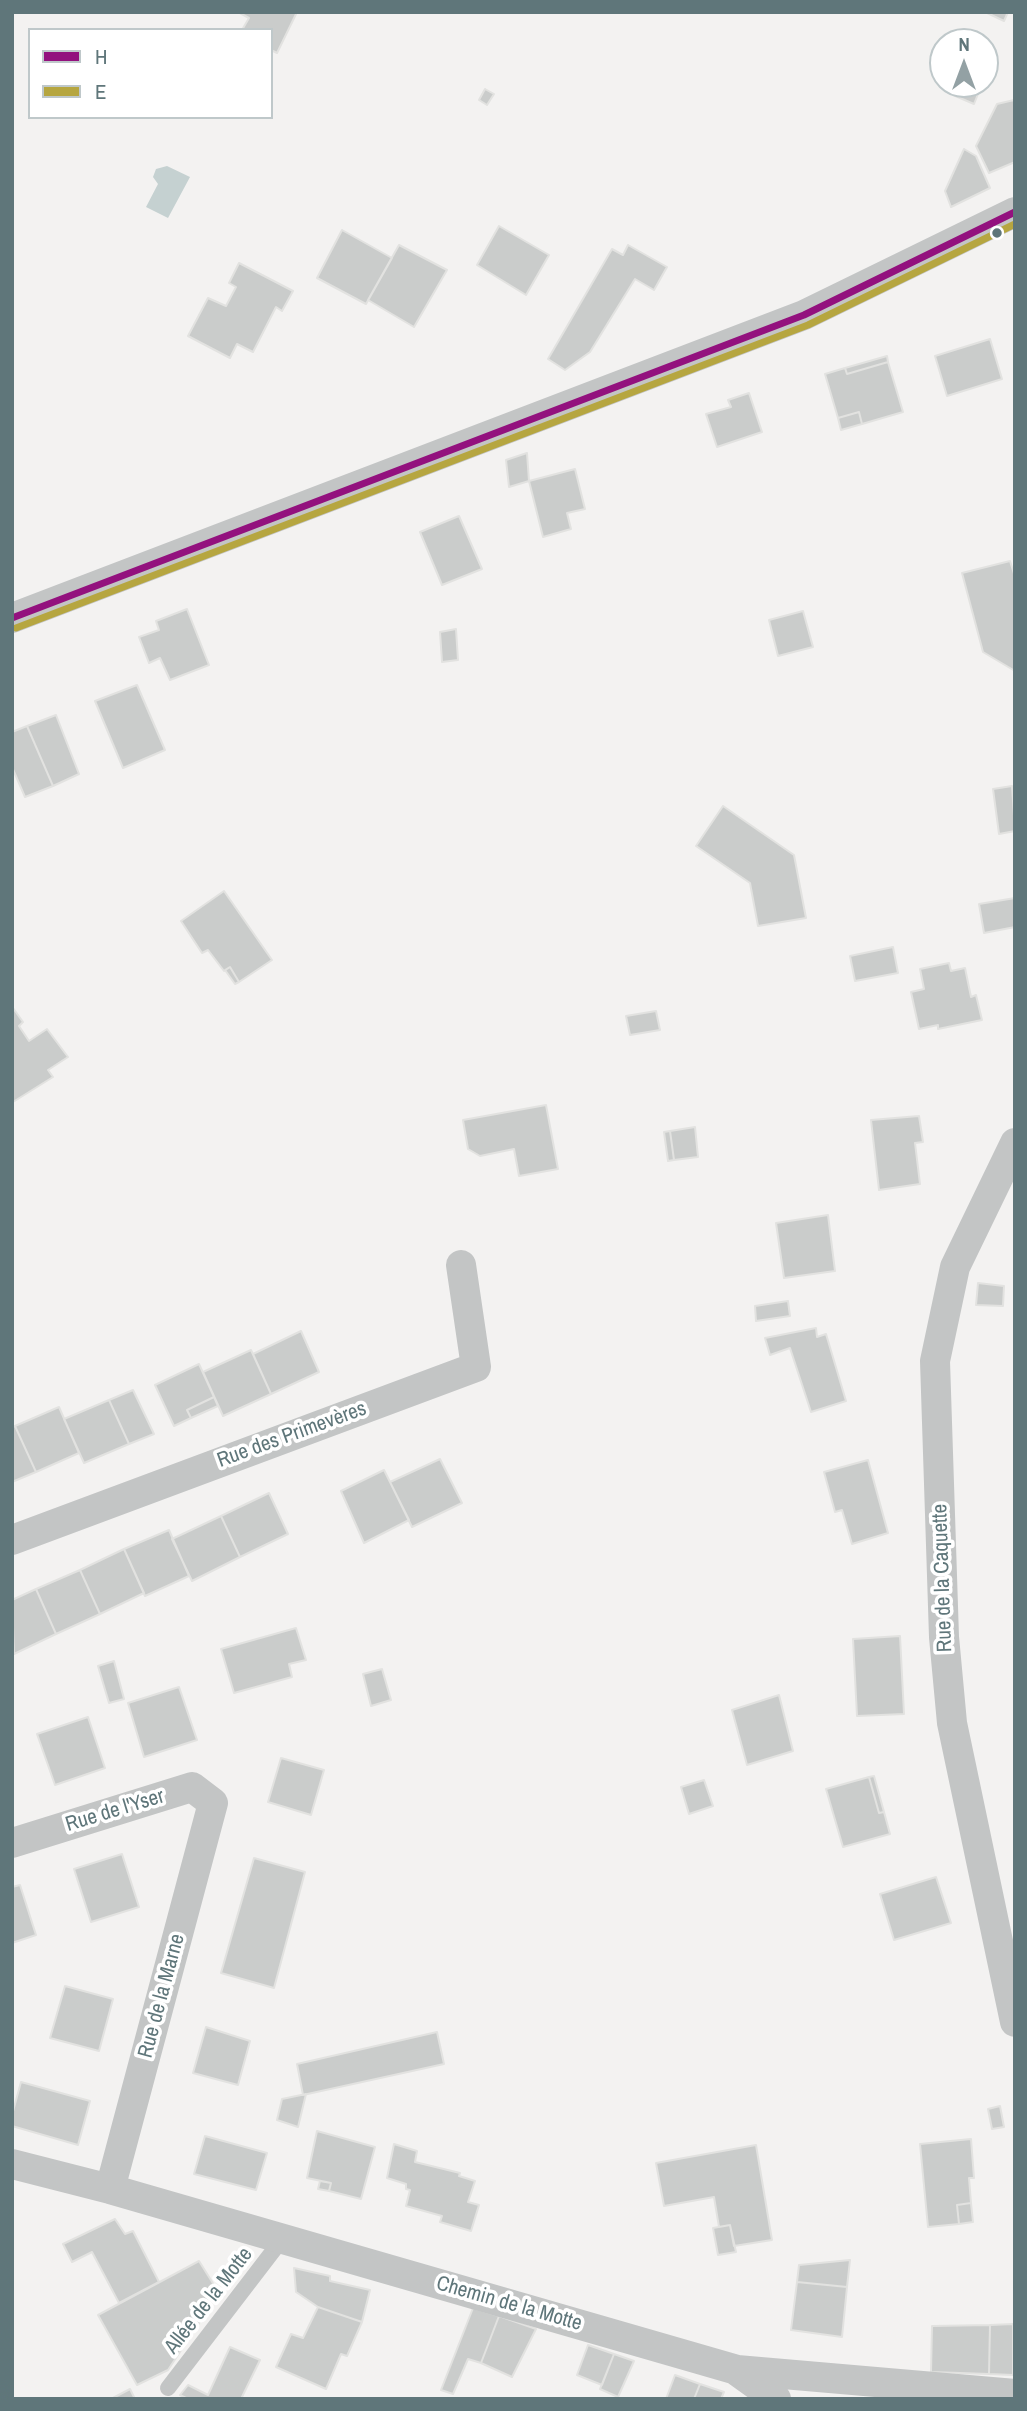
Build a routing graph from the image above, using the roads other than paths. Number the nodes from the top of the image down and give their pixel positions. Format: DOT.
graph roads {
  1 [pos="1015,212"];
  2 [pos="12,618"];
  3 [pos="1015,1143"];
  4 [pos="461,1265"];
  5 [pos="12,1540"];
  6 [pos="213,1803"];
  7 [pos="12,1843"];
  8 [pos="1015,2022"];
  9 [pos="12,2164"];
  10 [pos="110,2189"];
  11 [pos="283,2238"];
  12 [pos="737,2370"];
  13 [pos="167,2388"];
  14 [pos="1015,2394"];
  15 [pos="776,2399"];
  1 -- 2 [label="street"];
  3 -- 8 [label="street, Rue de la Caquette"];
  4 -- 5 [label="street, Rue des Primevères"];
  6 -- 7 [label="street, Rue de l'Yser"];
  6 -- 10 [label="street, Rue de la Marne"];
  9 -- 10 [label="street, Chemin de la Motte"];
  10 -- 11 [label="street, Chemin de la Motte"];
  11 -- 12 [label="street, Chemin de la Motte"];
  11 -- 13 [label="lane, Allée de la Motte"];
  12 -- 14 [label="street, Chemin de la Motte"];
  12 -- 15 [label="street"];
}
